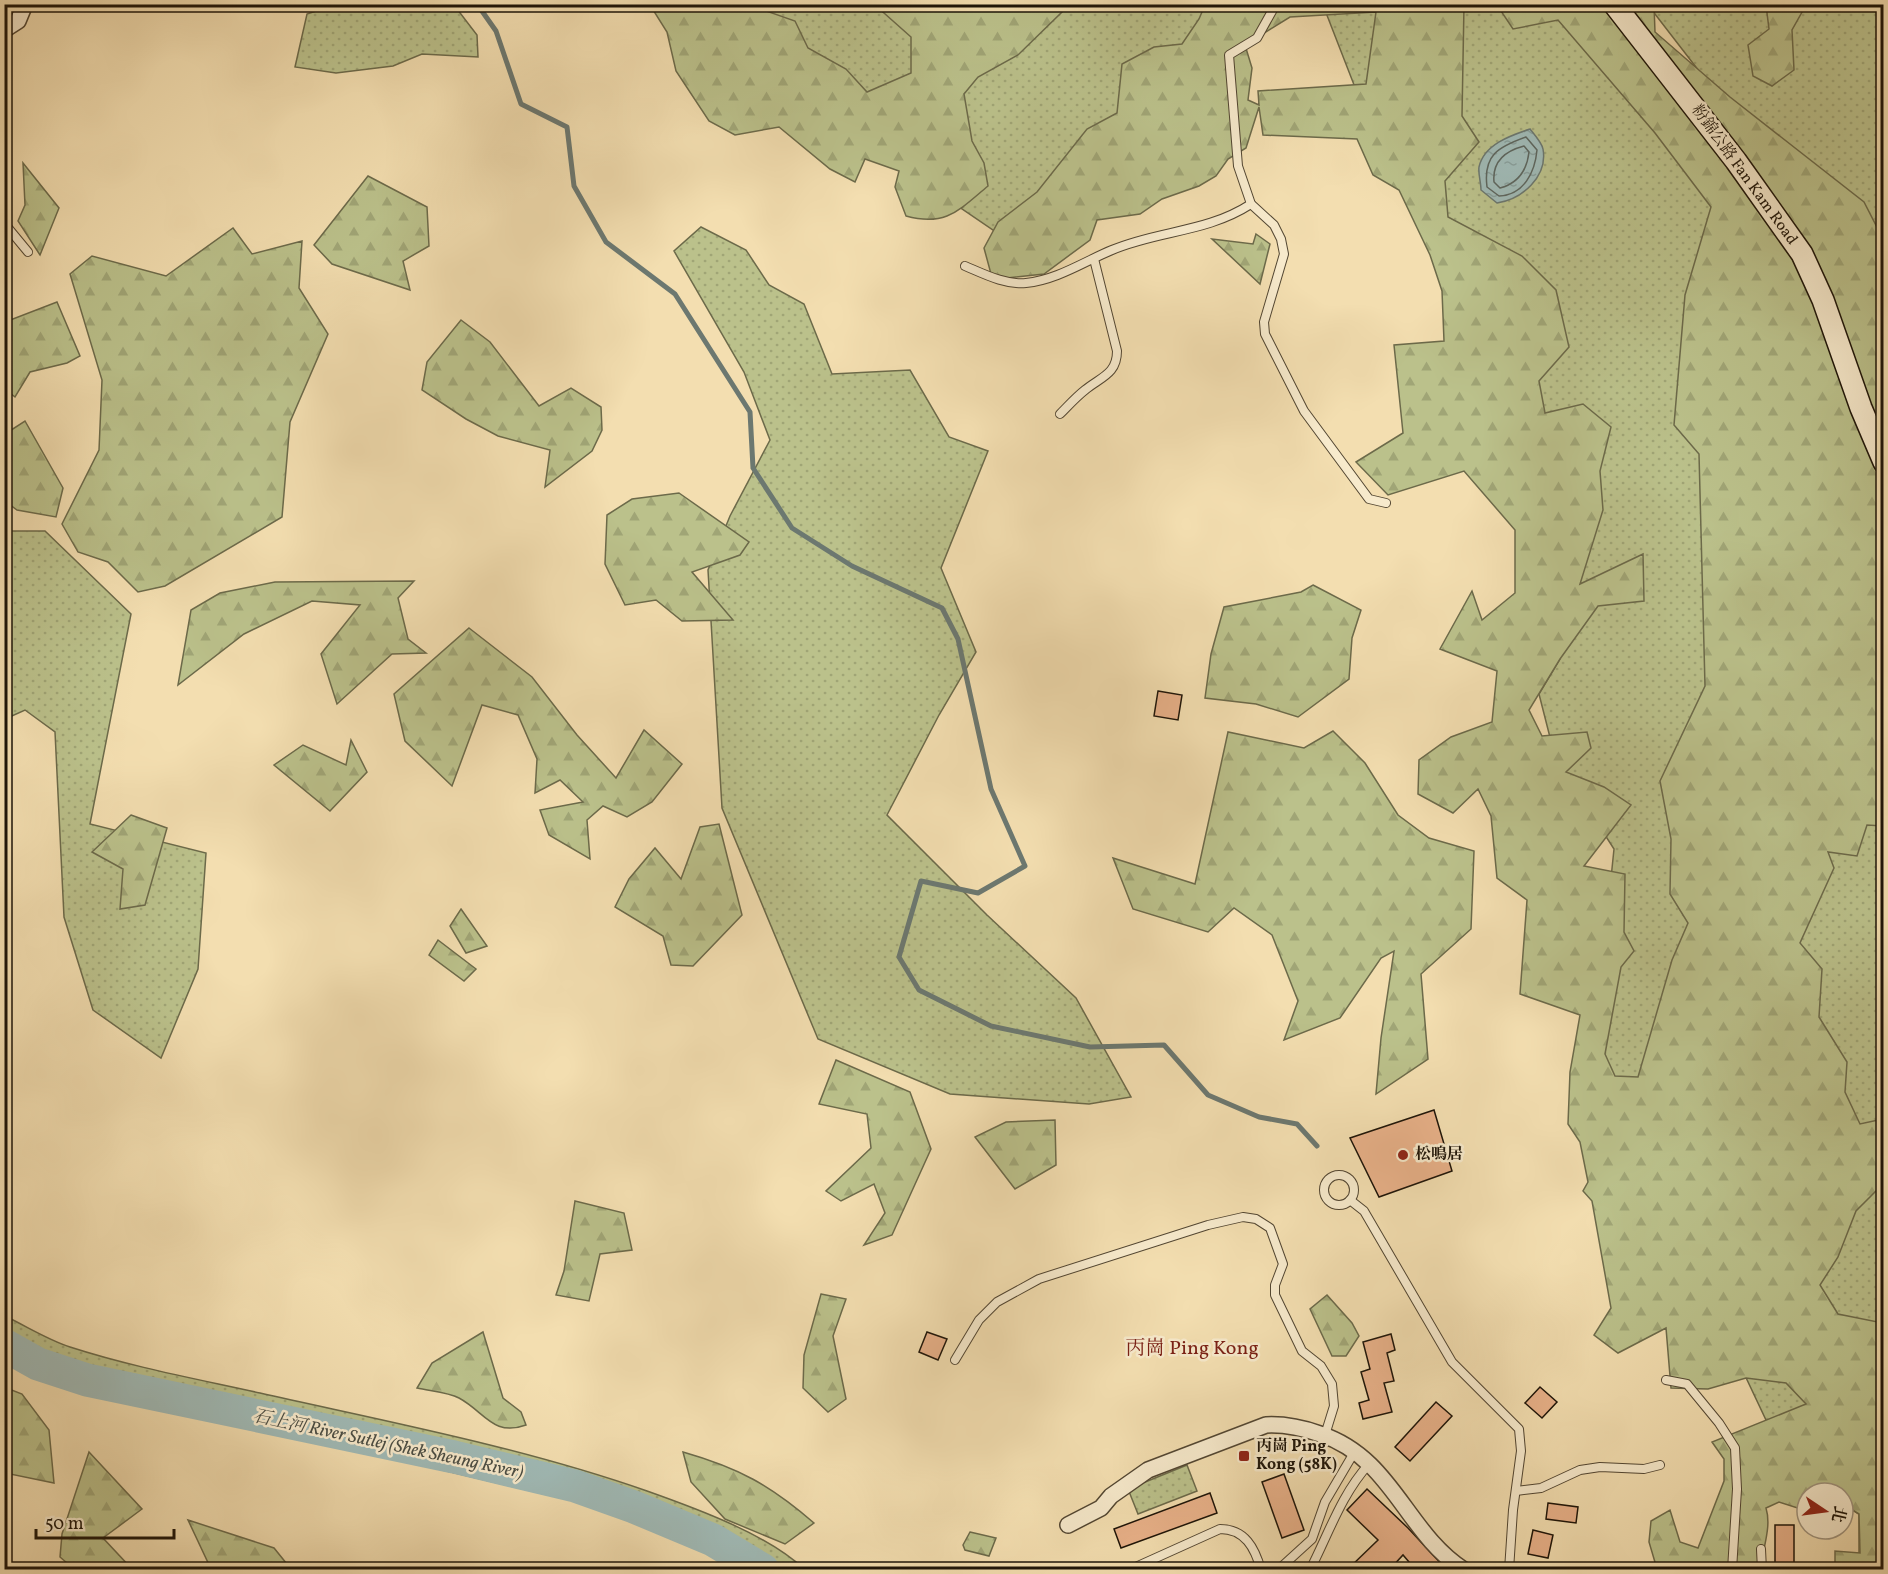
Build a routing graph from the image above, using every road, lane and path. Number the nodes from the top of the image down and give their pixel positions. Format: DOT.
graph roads {
  1 [pos="25,4"];
  2 [pos="1276,4"];
  3 [pos="1614,4"];
  4 [pos="4,30"];
  5 [pos="1251,204"];
  6 [pos="4,223"];
  7 [pos="28,252"];
  8 [pos="1094,259"];
  9 [pos="965,266"];
  10 [pos="1060,414"];
  11 [pos="1884,462"];
  12 [pos="1386,503"];
  13 [pos="1350,1200"];
  14 [pos="955,1360"];
  15 [pos="1666,1380"];
  16 [pos="1325,1435"];
  17 [pos="1356,1450"];
  18 [pos="1370,1462"];
  19 [pos="1660,1465"];
  20 [pos="1516,1491"];
  21 [pos="1068,1525"];
  22 [pos="1761,1549"];
  23 [pos="1456,1568"];
  24 [pos="1129,1569"];
  25 [pos="1261,1569"];
  26 [pos="1278,1569"];
  27 [pos="1310,1569"];
  28 [pos="1509,1569"];
  29 [pos="1732,1569"];
  30 [pos="1762,1569"];
  1 -- 4 [label="street"];
  2 -- 5 [label="lane"];
  3 -- 11 [label="main road, 粉錦公路 Fan Kam Road"];
  5 -- 8 [label="lane"];
  5 -- 12 [label="lane"];
  6 -- 7 [label="lane"];
  8 -- 9 [label="lane"];
  8 -- 10 [label="lane"];
  13 -- 13 [label="lane"];
  13 -- 20 [label="lane"];
  14 -- 16 [label="lane"];
  15 -- 29 [label="lane"];
  16 -- 17 [label="street"];
  16 -- 21 [label="street"];
  17 -- 18 [label="street"];
  17 -- 26 [label="lane"];
  18 -- 23 [label="street"];
  18 -- 27 [label="lane"];
  19 -- 20 [label="lane"];
  20 -- 28 [label="lane"];
  22 -- 30 [label="lane"];
  24 -- 25 [label="lane"];
}
